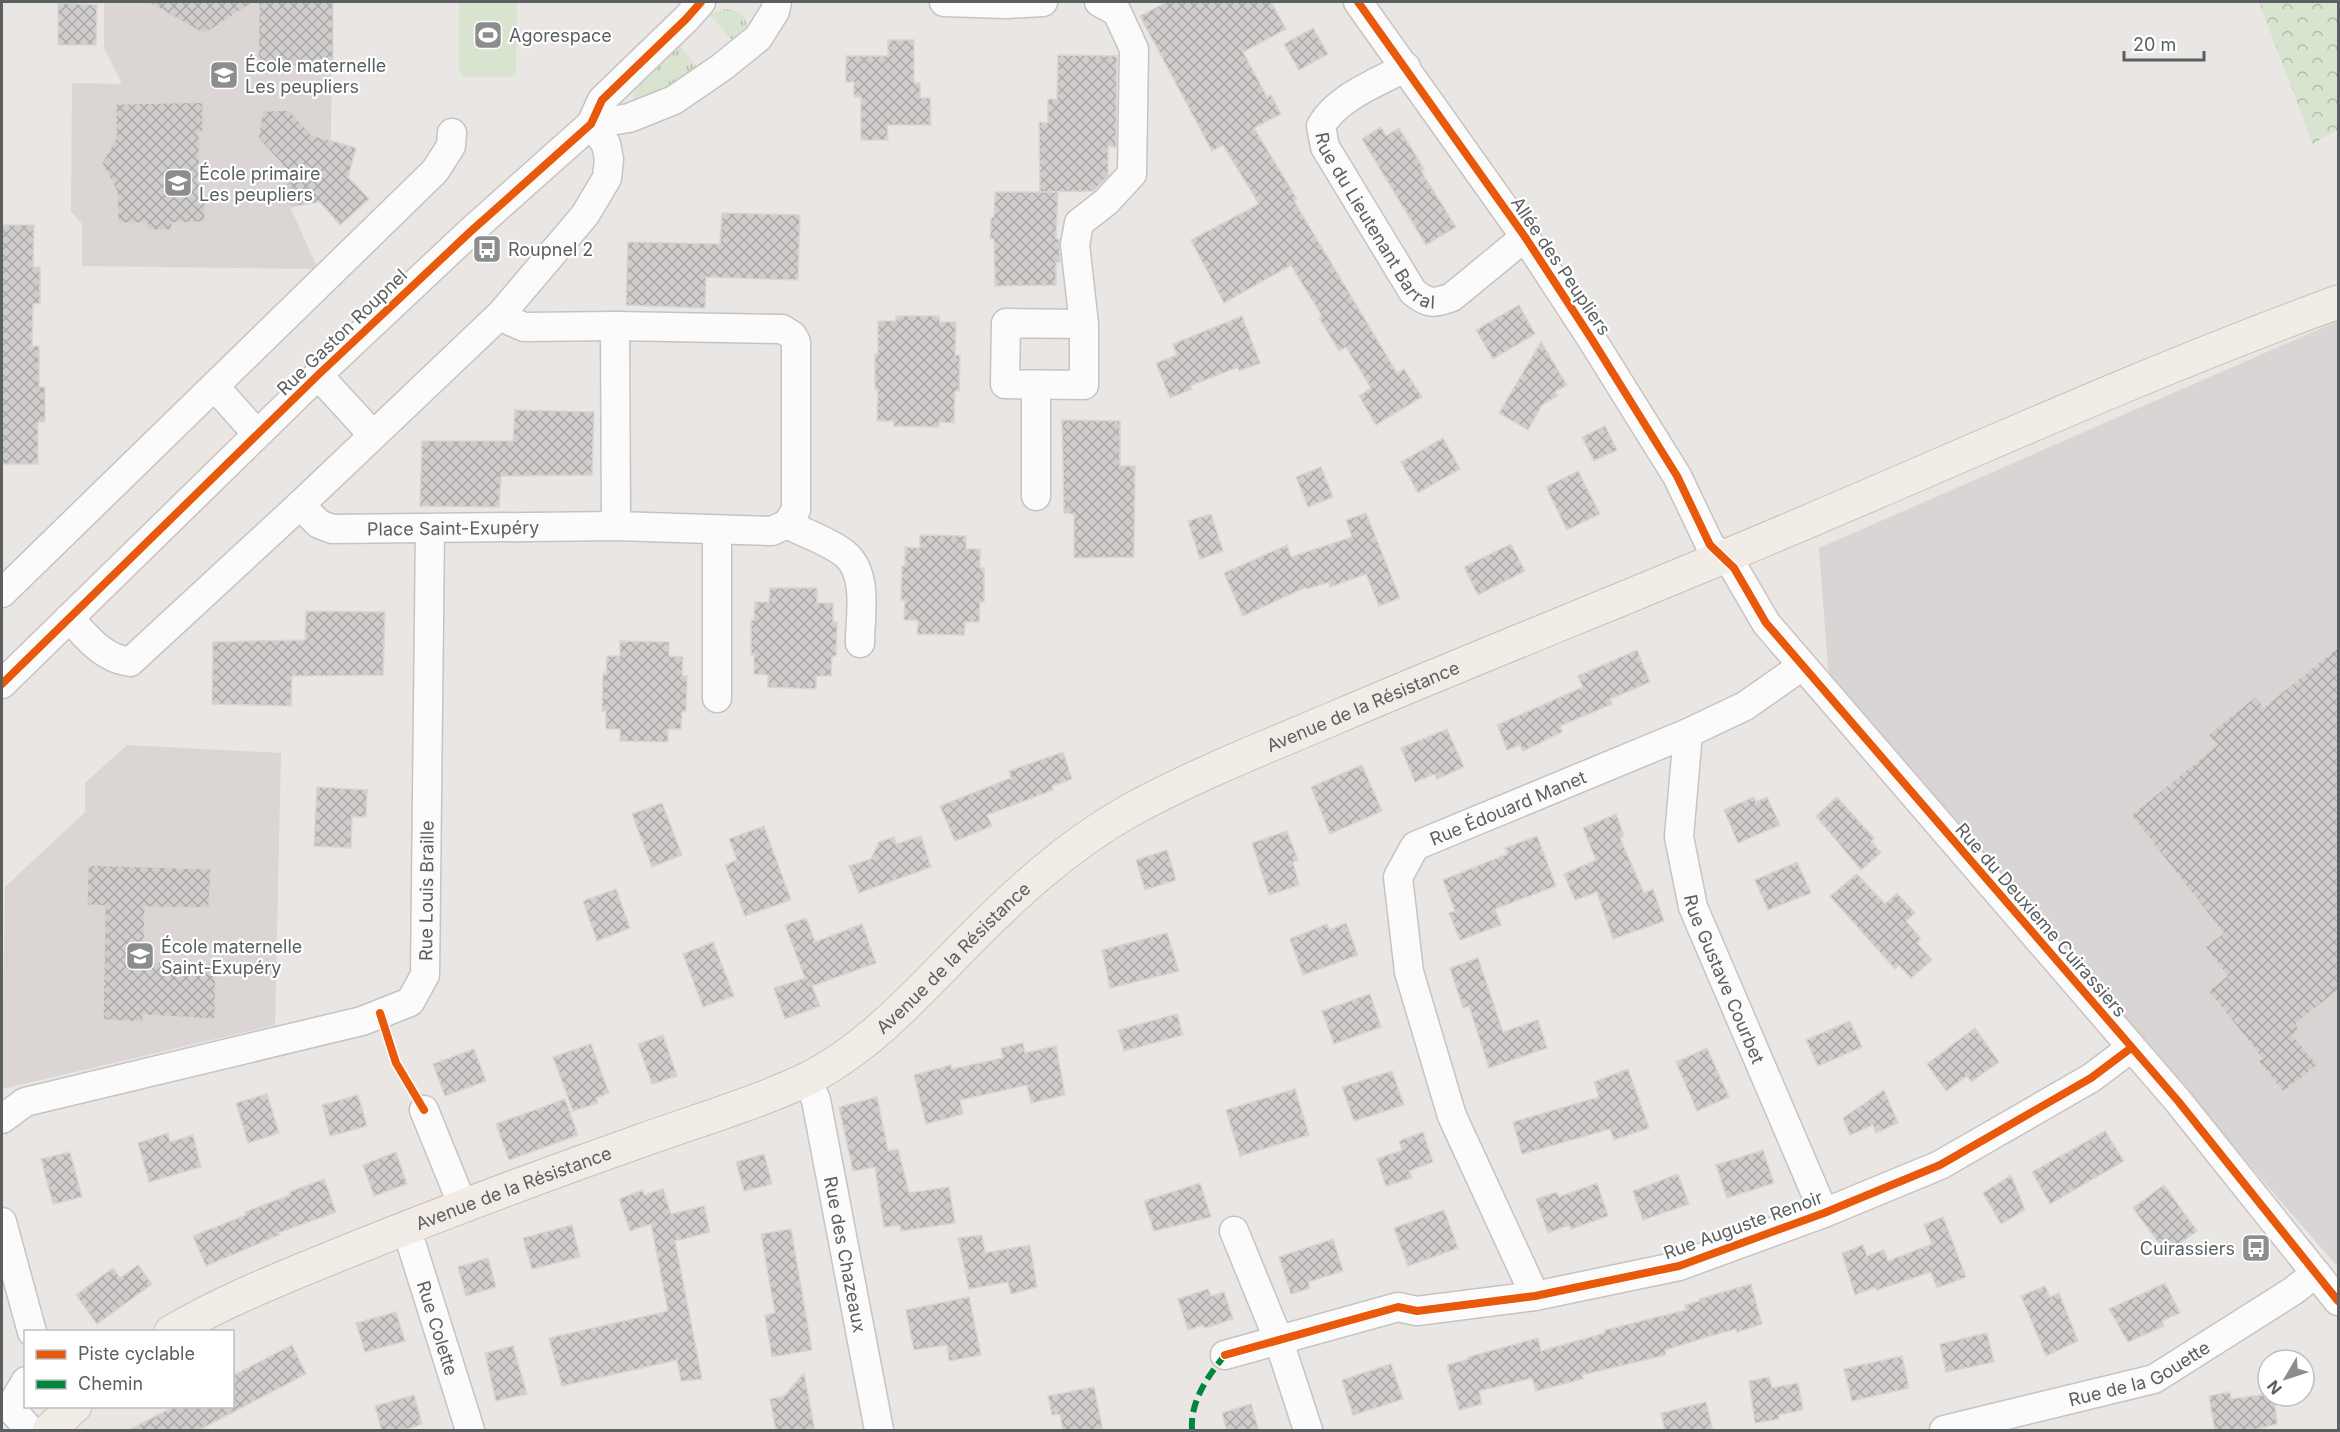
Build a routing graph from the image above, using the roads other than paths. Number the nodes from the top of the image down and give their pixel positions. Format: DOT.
graph roads {
  1 [pos="701,2"];
  2 [pos="777,2"];
  3 [pos="944,2"];
  4 [pos="1043,2"];
  5 [pos="1099,2"];
  6 [pos="1358,2"];
  7 [pos="1406,67"];
  8 [pos="591,124"];
  9 [pos="452,133"];
  10 [pos="1525,237"];
  11 [pos="2338,302"];
  12 [pos="501,314"];
  13 [pos="1084,324"];
  14 [pos="615,326"];
  15 [pos="318,375"];
  16 [pos="1036,385"];
  17 [pos="214,387"];
  18 [pos="258,434"];
  19 [pos="373,435"];
  20 [pos="1036,496"];
  21 [pos="300,506"];
  22 [pos="787,524"];
  23 [pos="616,526"];
  24 [pos="430,529"];
  25 [pos="717,530"];
  26 [pos="1722,558"];
  27 [pos="2,593"];
  28 [pos="69,618"];
  29 [pos="860,643"];
  30 [pos="1802,666"];
  31 [pos="7,668"];
  32 [pos="717,698"];
  33 [pos="1688,733"];
  34 [pos="2131,1048"];
  35 [pos="807,1079"];
  36 [pos="424,1110"];
  37 [pos="2,1119"];
  38 [pos="463,1206"];
  39 [pos="1824,1213"];
  40 [pos="2,1222"];
  41 [pos="406,1227"];
  42 [pos="1234,1231"];
  43 [pos="2316,1273"];
  44 [pos="1535,1296"];
  45 [pos="2338,1301"];
  46 [pos="31,1330"];
  47 [pos="174,1330"];
  48 [pos="1279,1341"];
  49 [pos="1225,1356"];
  50 [pos="24,1384"];
  51 [pos="6,1407"];
  52 [pos="72,1408"];
  53 [pos="30,1431"];
  54 [pos="49,1431"];
  55 [pos="470,1431"];
  56 [pos="879,1431"];
  57 [pos="1308,1431"];
  58 [pos="1944,1431"];
  1 -- 8 [label="street, Rue Gaston Roupnel"];
  2 -- 8 [label="street"];
  3 -- 4 [label="street"];
  5 -- 13 [label="street"];
  6 -- 7 [label="street, Allée des Peupliers"];
  7 -- 10 [label="street, Allée des Peupliers"];
  7 -- 10 [label="street, Rue du Lieutenant Barral"];
  8 -- 12 [label="street"];
  8 -- 15 [label="street, Rue Gaston Roupnel"];
  9 -- 17 [label="street"];
  10 -- 26 [label="street, Allée des Peupliers"];
  11 -- 26 [label="main road, Avenue de la Résistance"];
  12 -- 14 [label="street"];
  12 -- 19 [label="street"];
  13 -- 16 [label="street"];
  13 -- 16 [label="street"];
  14 -- 22 [label="street"];
  14 -- 23 [label="street"];
  15 -- 18 [label="street, Rue Gaston Roupnel"];
  15 -- 19 [label="street"];
  16 -- 20 [label="street"];
  17 -- 18 [label="street"];
  17 -- 27 [label="street"];
  18 -- 28 [label="street, Rue Gaston Roupnel"];
  19 -- 21 [label="street"];
  21 -- 24 [label="street, Place Saint-Exupéry"];
  21 -- 28 [label="street"];
  22 -- 25 [label="street, Place Saint-Exupéry"];
  22 -- 29 [label="street"];
  23 -- 24 [label="street, Place Saint-Exupéry"];
  23 -- 25 [label="street, Place Saint-Exupéry"];
  24 -- 37 [label="street, Rue Louis Braille"];
  25 -- 32 [label="street"];
  26 -- 30 [label="street, Rue du Deuxieme Cuirassiers"];
  26 -- 35 [label="main road, Avenue de la Résistance"];
  28 -- 31 [label="street, Rue Gaston Roupnel"];
  30 -- 33 [label="street, Rue Édouard Manet"];
  30 -- 34 [label="street, Rue du Deuxieme Cuirassiers"];
  33 -- 39 [label="street, Rue Gustave Courbet"];
  33 -- 44 [label="street, Rue Édouard Manet"];
  34 -- 39 [label="street, Rue Auguste Renoir"];
  34 -- 43 [label="street, Rue du Deuxieme Cuirassiers"];
  35 -- 38 [label="main road, Avenue de la Résistance"];
  35 -- 56 [label="street, Rue des Chazeaux"];
  36 -- 38 [label="street"];
  38 -- 41 [label="main road, Avenue de la Résistance"];
  39 -- 44 [label="street, Rue Auguste Renoir"];
  40 -- 46 [label="street"];
  41 -- 47 [label="main road, Avenue de la Résistance"];
  41 -- 55 [label="street, Rue Colette"];
  42 -- 48 [label="street"];
  43 -- 45 [label="street, Rue du Deuxieme Cuirassiers"];
  43 -- 58 [label="street, Rue de la Gouette"];
  44 -- 48 [label="street, Rue Auguste Renoir"];
  48 -- 49 [label="street, Rue Auguste Renoir"];
  48 -- 57 [label="street"];
  50 -- 51 [label="street"];
  51 -- 53 [label="street"];
  52 -- 54 [label="main road"];
}
